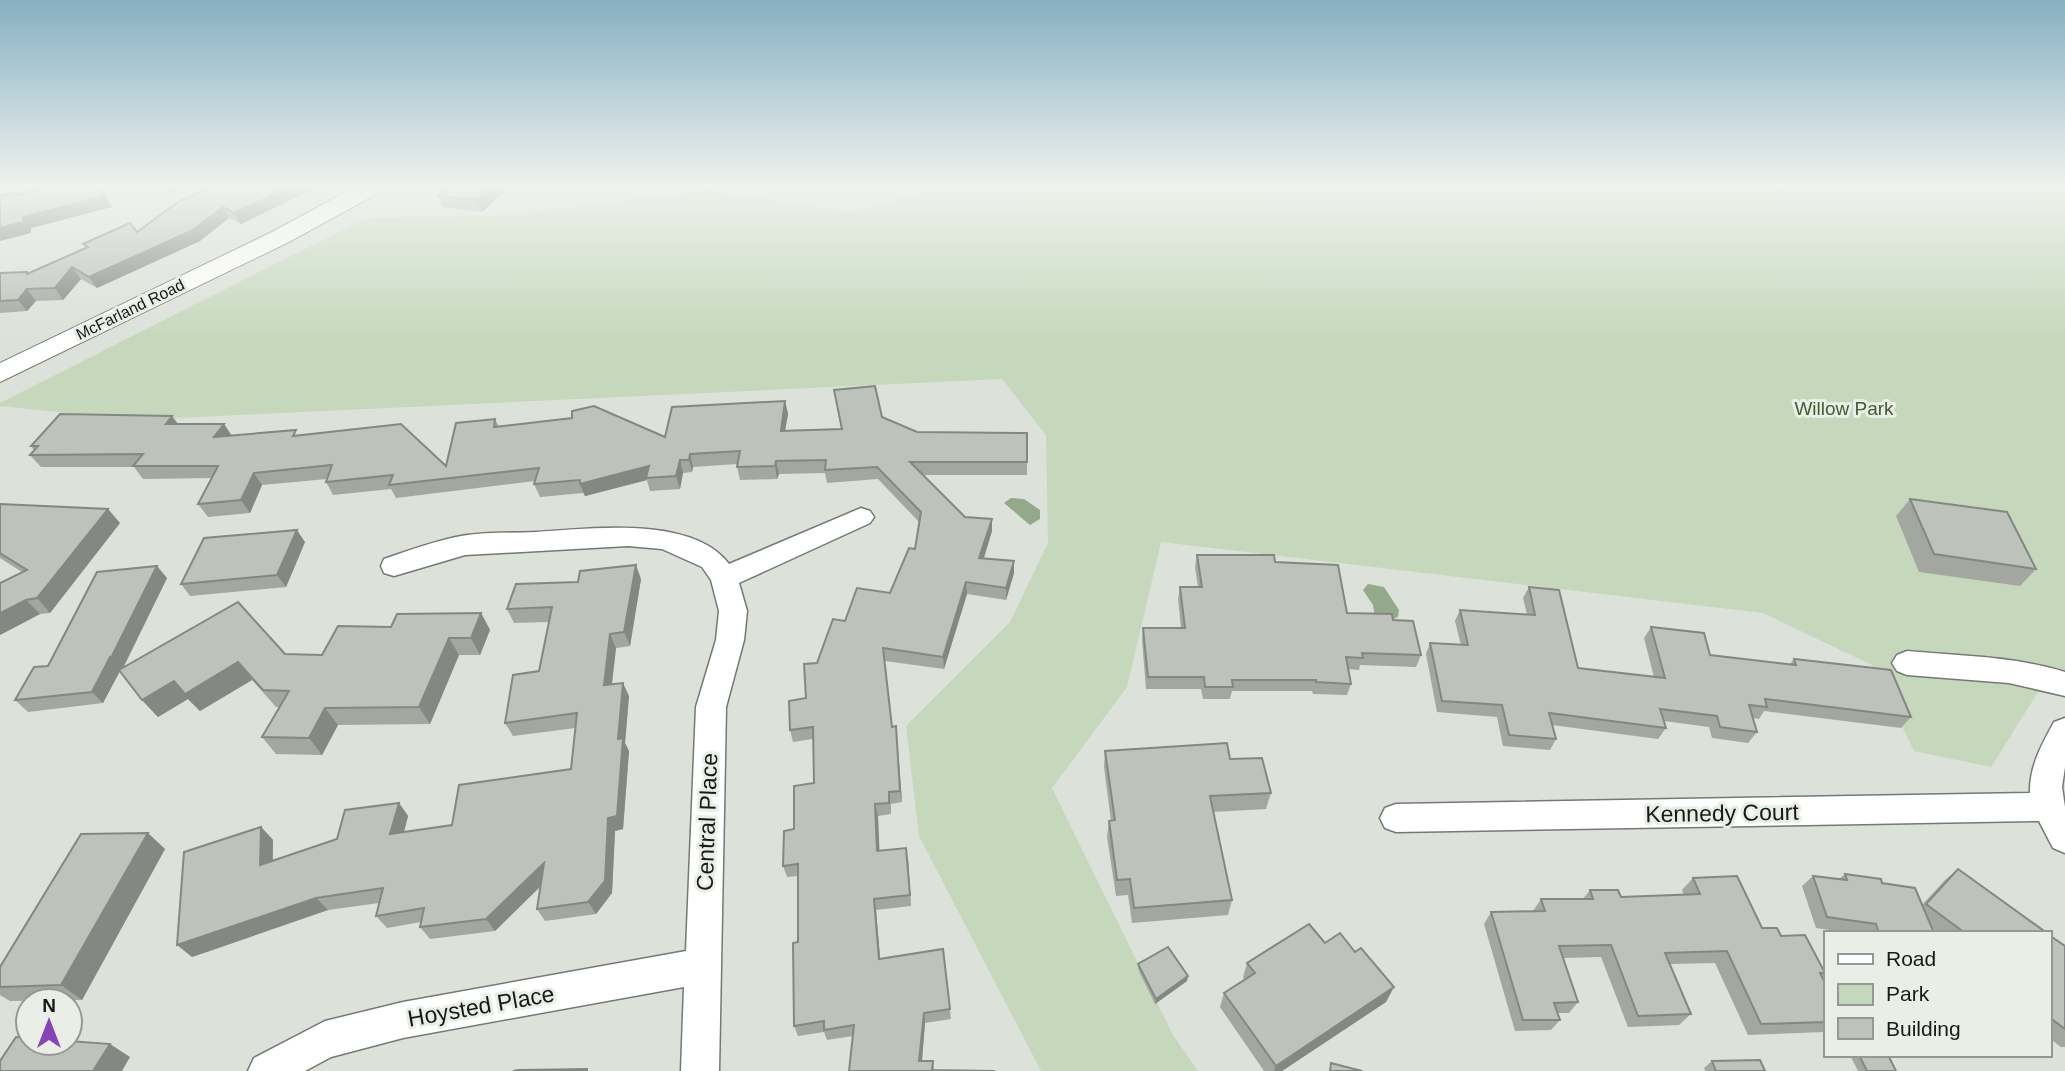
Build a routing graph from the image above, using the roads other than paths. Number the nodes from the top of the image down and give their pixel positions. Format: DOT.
graph roads {
  1 [pos="283,237"];
  2 [pos="0,374"];
  3 [pos="861,517"];
  4 [pos="394,566"];
  5 [pos="724,578"];
  6 [pos="1907,663"];
  7 [pos="2065,684"];
  8 [pos="2065,730"];
  9 [pos="2048,807"];
  10 [pos="1396,818"];
  11 [pos="2065,838"];
  12 [pos="702,966"];
  13 [pos="267,1071"];
  14 [pos="700,1071"];
  1 -- 2 [label="street, McFarland Road"];
  3 -- 5 [label="street"];
  4 -- 5 [label="street"];
  5 -- 12 [label="street, Central Place"];
  6 -- 7 [label="street"];
  8 -- 9 [label="street"];
  9 -- 10 [label="street, Kennedy Court"];
  9 -- 11 [label="street"];
  12 -- 13 [label="street, Hoysted Place"];
  12 -- 14 [label="street, Central Place"];
}
